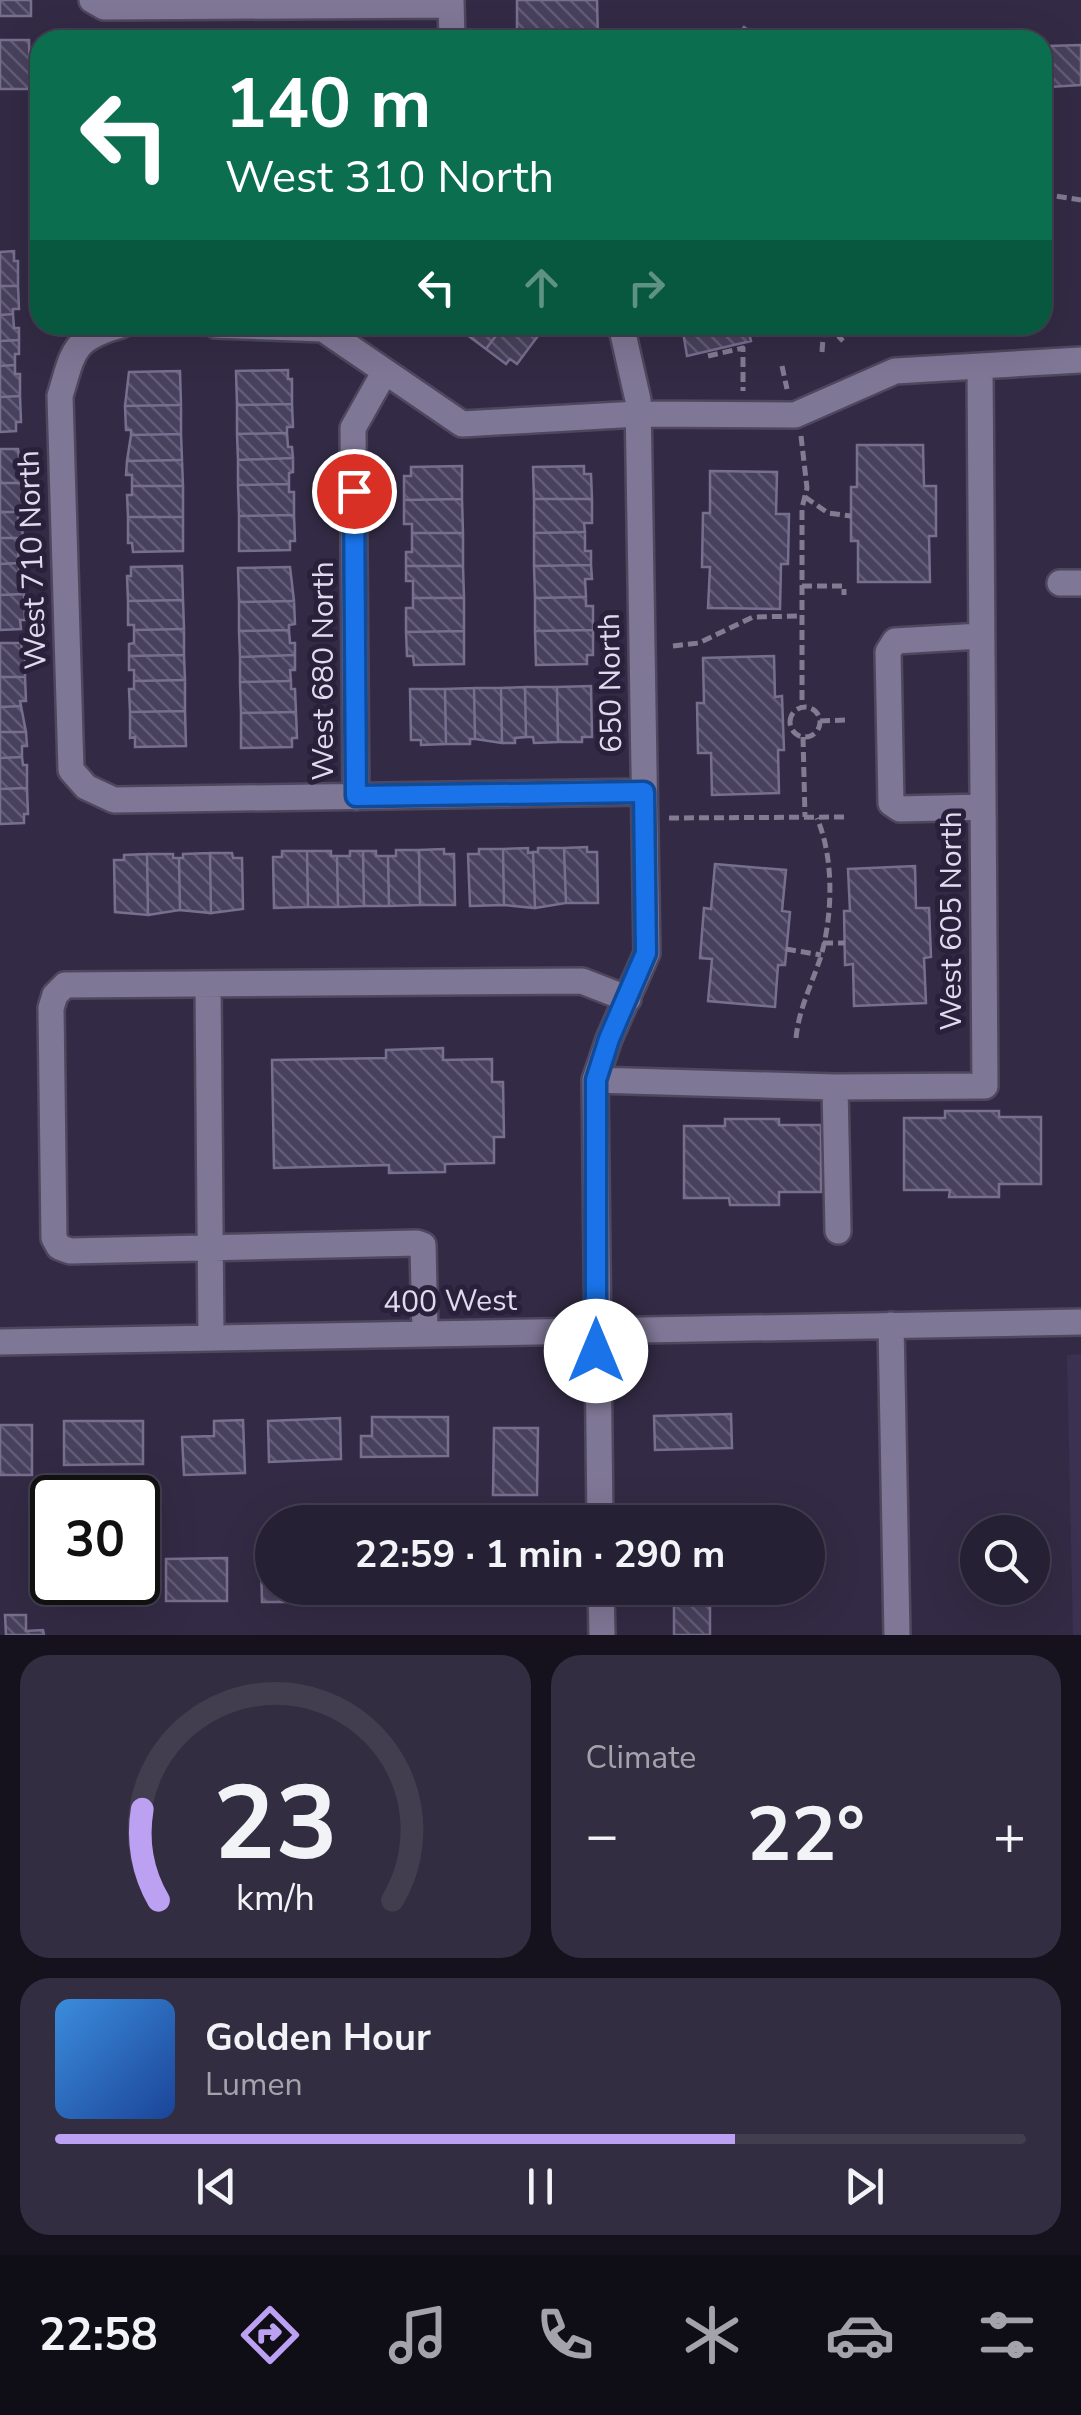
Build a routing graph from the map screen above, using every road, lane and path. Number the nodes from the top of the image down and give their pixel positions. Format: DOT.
graph roads {
  1 [pos="92,0"];
  2 [pos="451,3"];
  3 [pos="452,30"];
  4 [pos="1052,196"];
  5 [pos="1081,200"];
  6 [pos="89,335"];
  7 [pos="332,335"];
  8 [pos="625,335"];
  9 [pos="825,335"];
  10 [pos="837,335"];
  11 [pos="843,340"];
  12 [pos="822,352"];
  13 [pos="708,356"];
  14 [pos="1081,360"];
  15 [pos="742,366"];
  16 [pos="782,366"];
  17 [pos="980,366"];
  18 [pos="384,372"];
  19 [pos="787,389"];
  20 [pos="638,414"];
  21 [pos="800,429"];
  22 [pos="805,496"];
  23 [pos="851,516"];
  24 [pos="802,586"];
  25 [pos="844,595"];
  26 [pos="802,616"];
  27 [pos="981,636"];
  28 [pos="673,646"];
  29 [pos="802,706"];
  30 [pos="844,720"];
  31 [pos="820,721"];
  32 [pos="803,737"];
  33 [pos="644,792"];
  34 [pos="356,796"];
  35 [pos="982,807"];
  36 [pos="848,817"];
  37 [pos="669,818"];
  38 [pos="805,818"];
  39 [pos="817,818"];
  40 [pos="823,944"];
  41 [pos="844,944"];
  42 [pos="786,949"];
  43 [pos="821,955"];
  44 [pos="208,984"];
  45 [pos="628,999"];
  46 [pos="796,1038"];
  47 [pos="596,1080"];
  48 [pos="835,1087"];
  49 [pos="838,1231"];
  50 [pos="210,1248"];
  51 [pos="1081,1322"];
  52 [pos="891,1325"];
  53 [pos="596,1331"];
  54 [pos="425,1334"];
  55 [pos="211,1338"];
  56 [pos="0,1342"];
  57 [pos="600,1505"];
  58 [pos="601,1605"];
  59 [pos="602,1635"];
  60 [pos="896,1635"];
  1 -- 2 [label="street"];
  2 -- 3 [label="street"];
  4 -- 5 [label="path"];
  6 -- 34 [label="street, West 710 North"];
  7 -- 18 [label="street"];
  8 -- 20 [label="street, 650 North"];
  9 -- 12 [label="path"];
  10 -- 11 [label="path"];
  13 -- 15 [label="path"];
  14 -- 17 [label="street"];
  16 -- 19 [label="path"];
  17 -- 20 [label="street"];
  17 -- 27 [label="street, West 605 North"];
  18 -- 20 [label="street"];
  18 -- 34 [label="street, West 680 North"];
  20 -- 33 [label="street, 650 North"];
  21 -- 22 [label="path"];
  22 -- 23 [label="path"];
  22 -- 24 [label="path"];
  24 -- 25 [label="path"];
  24 -- 26 [label="path"];
  26 -- 28 [label="path"];
  26 -- 29 [label="path"];
  27 -- 35 [label="street, West 605 North"];
  27 -- 35 [label="street"];
  29 -- 31 [label="path"];
  29 -- 32 [label="path"];
  30 -- 31 [label="path"];
  31 -- 32 [label="path"];
  32 -- 38 [label="path"];
  33 -- 34 [label="street"];
  33 -- 45 [label="street, 650 North"];
  35 -- 48 [label="street, West 605 North"];
  36 -- 39 [label="path"];
  37 -- 38 [label="path"];
  38 -- 39 [label="path"];
  39 -- 40 [label="path"];
  40 -- 41 [label="path"];
  40 -- 43 [label="path"];
  42 -- 43 [label="path"];
  43 -- 46 [label="path"];
  44 -- 45 [label="street"];
  44 -- 50 [label="street"];
  44 -- 50 [label="street"];
  45 -- 47 [label="street, 650 North"];
  47 -- 48 [label="street, West 605 North"];
  47 -- 53 [label="street, 650 North"];
  48 -- 49 [label="street"];
  50 -- 54 [label="street"];
  50 -- 55 [label="street"];
  51 -- 52 [label="street, 400 West"];
  52 -- 53 [label="street, 400 West"];
  52 -- 60 [label="street"];
  53 -- 54 [label="street, 400 West"];
  53 -- 57 [label="street, 650 North"];
  54 -- 55 [label="street, 400 West"];
  55 -- 56 [label="street, 400 West"];
  58 -- 59 [label="street"];
}
